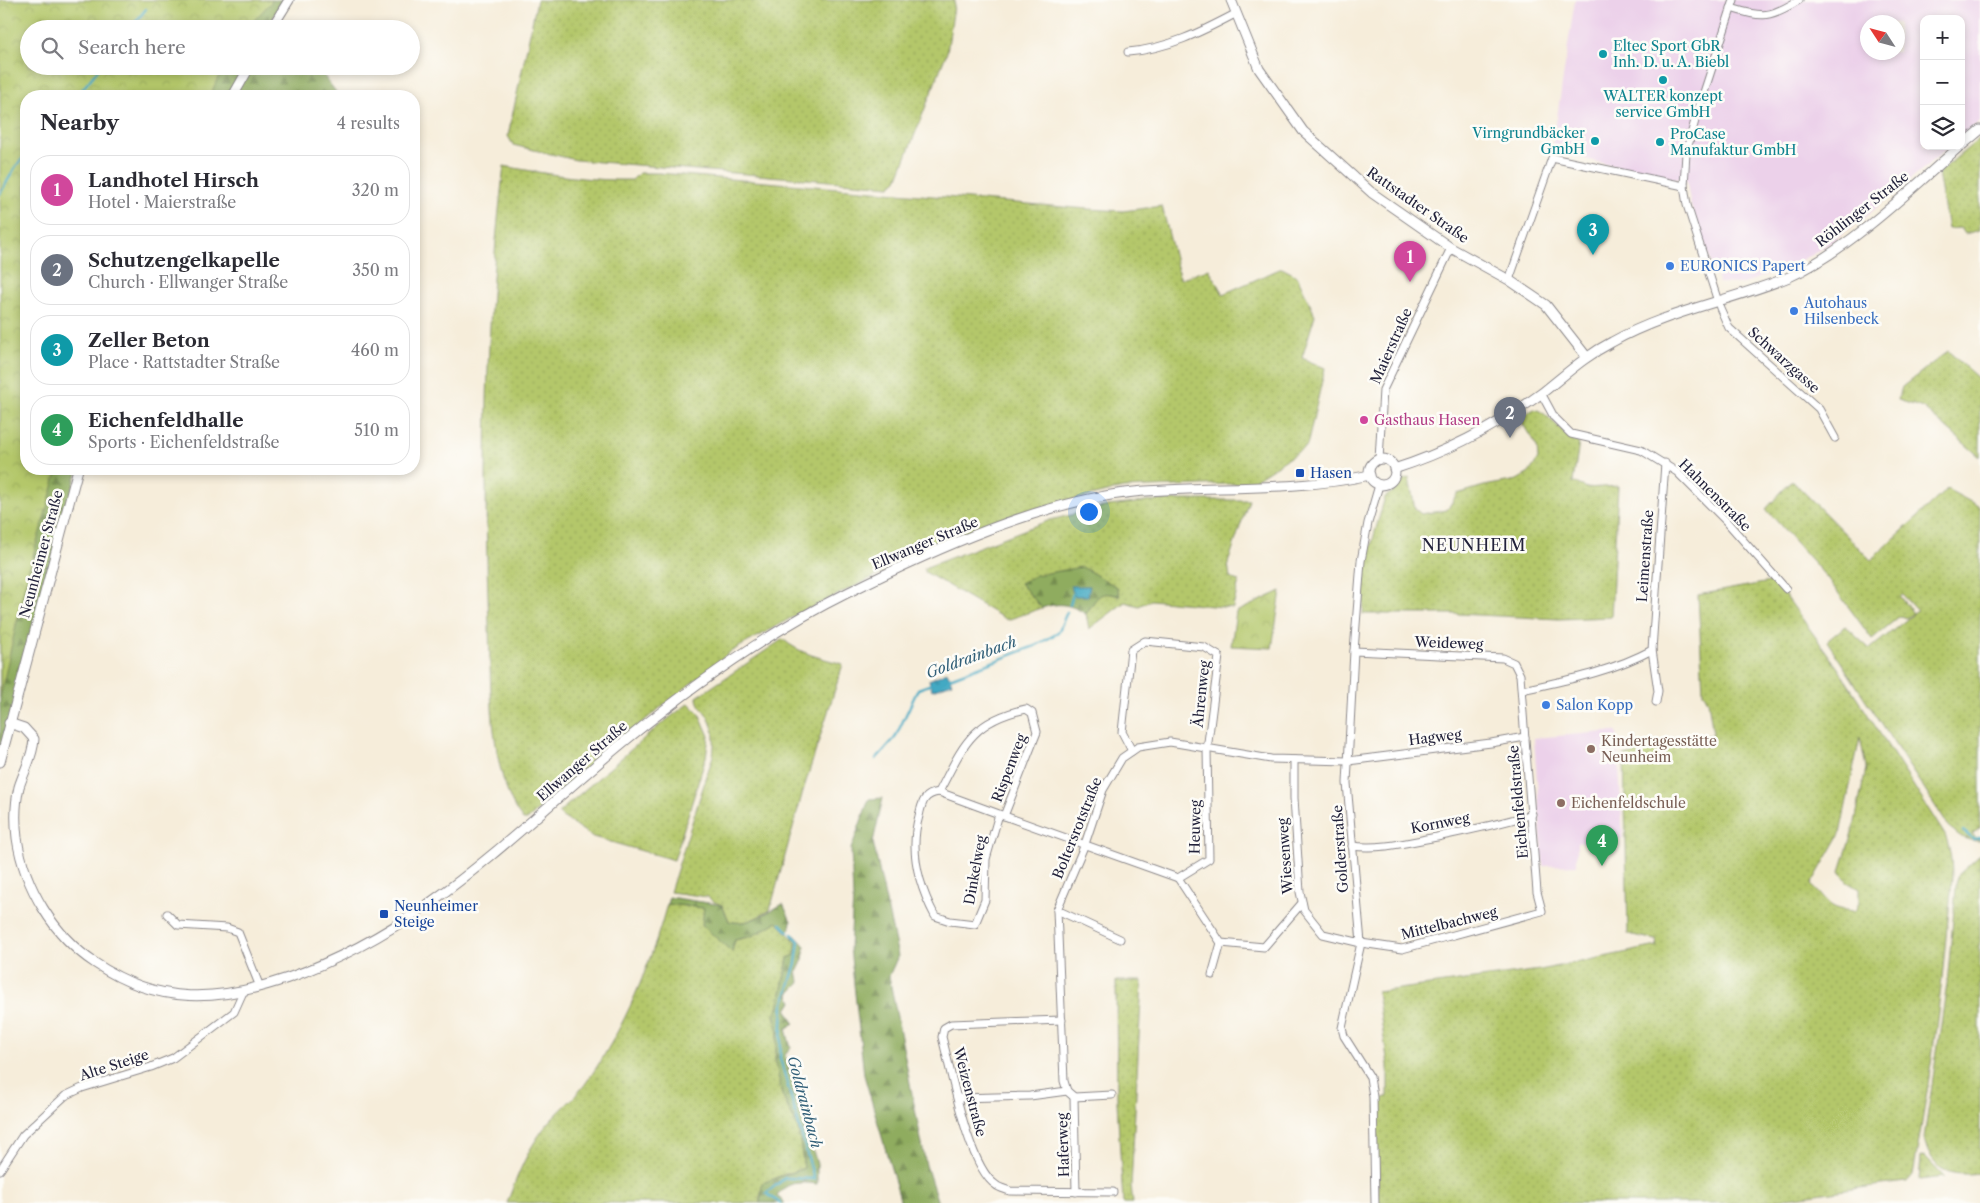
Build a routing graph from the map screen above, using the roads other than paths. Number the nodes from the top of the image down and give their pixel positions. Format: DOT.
graph roads {
  1 [pos="289,0"];
  2 [pos="1231,0"];
  3 [pos="1734,0"];
  4 [pos="1799,0"];
  5 [pos="1731,8"];
  6 [pos="1235,14"];
  7 [pos="277,20"];
  8 [pos="1128,52"];
  9 [pos="245,75"];
  10 [pos="236,90"];
  11 [pos="1980,130"];
  12 [pos="1965,143"];
  13 [pos="1956,150"];
  14 [pos="1684,186"];
  15 [pos="1450,248"];
  16 [pos="1509,280"];
  17 [pos="1718,301"];
  18 [pos="1586,356"];
  19 [pos="1541,393"];
  20 [pos="1834,438"];
  21 [pos="1379,460"];
  22 [pos="1664,463"];
  23 [pos="1394,469"];
  24 [pos="76,475"];
  25 [pos="1370,476"];
  26 [pos="1379,485"];
  27 [pos="1786,589"];
  28 [pos="1652,650"];
  29 [pos="1354,651"];
  30 [pos="1522,690"];
  31 [pos="1656,702"];
  32 [pos="9,723"];
  33 [pos="1525,737"];
  34 [pos="1207,750"];
  35 [pos="1132,751"];
  36 [pos="1294,760"];
  37 [pos="1348,761"];
  38 [pos="0,762"];
  39 [pos="939,792"];
  40 [pos="1532,814"];
  41 [pos="1001,815"];
  42 [pos="1085,844"];
  43 [pos="1352,846"];
  44 [pos="1178,878"];
  45 [pos="1302,903"];
  46 [pos="1057,910"];
  47 [pos="1542,912"];
  48 [pos="167,914"];
  49 [pos="1120,939"];
  50 [pos="1221,943"];
  51 [pos="1361,943"];
  52 [pos="1212,974"];
  53 [pos="260,988"];
  54 [pos="243,992"];
  55 [pos="1062,1020"];
  56 [pos="1067,1091"];
  57 [pos="1112,1096"];
  58 [pos="1074,1097"];
  59 [pos="958,1098"];
  60 [pos="0,1170"];
  61 [pos="1076,1192"];
  62 [pos="1113,1192"];
  63 [pos="1375,1203"];
  1 -- 7 [label="street"];
  2 -- 6 [label="street, Rattstadter Straße"];
  3 -- 5 [label="street, Schwarzgasse"];
  4 -- 5 [label="street"];
  5 -- 14 [label="street, Schwarzgasse"];
  6 -- 8 [label="street"];
  6 -- 15 [label="street, Rattstadter Straße"];
  9 -- 10 [label="street"];
  11 -- 12 [label="street, Röhlinger Straße"];
  13 -- 17 [label="street, Röhlinger Straße"];
  14 -- 16 [label="street"];
  14 -- 17 [label="street, Schwarzgasse"];
  15 -- 16 [label="street, Rattstadter Straße"];
  15 -- 21 [label="street, Maierstraße"];
  16 -- 18 [label="street, Rattstadter Straße"];
  17 -- 18 [label="street, Röhlinger Straße"];
  17 -- 20 [label="street, Schwarzgasse"];
  18 -- 19 [label="street"];
  19 -- 22 [label="street, Hahnenstraße"];
  19 -- 23 [label="street"];
  21 -- 23 [label="street"];
  21 -- 25 [label="street"];
  22 -- 27 [label="street, Hahnenstraße"];
  22 -- 28 [label="street, Leimenstraße"];
  23 -- 26 [label="street"];
  24 -- 32 [label="street, Neunheimer Straße"];
  25 -- 26 [label="street"];
  25 -- 53 [label="street, Ellwanger Straße"];
  26 -- 29 [label="street, Golderstraße"];
  28 -- 30 [label="street"];
  28 -- 31 [label="street, Leimenstraße"];
  29 -- 30 [label="street, Weideweg"];
  29 -- 37 [label="street, Golderstraße"];
  30 -- 33 [label="street, Eichenfeldstraße"];
  32 -- 38 [label="street, Neunheimer Straße"];
  32 -- 54 [label="street, Ellwanger Straße"];
  33 -- 37 [label="street, Hagweg"];
  33 -- 40 [label="street, Eichenfeldstraße"];
  34 -- 35 [label="street"];
  34 -- 35 [label="street, Ährenweg"];
  34 -- 36 [label="street"];
  34 -- 44 [label="street, Heuweg"];
  35 -- 42 [label="street, Boltersrotstraße"];
  36 -- 37 [label="street"];
  36 -- 45 [label="street, Wiesenweg"];
  37 -- 43 [label="street, Golderstraße"];
  39 -- 41 [label="street"];
  39 -- 41 [label="street, Rispenweg"];
  39 -- 41 [label="street, Dinkelweg"];
  40 -- 43 [label="street, Kornweg"];
  40 -- 47 [label="street, Eichenfeldstraße"];
  41 -- 42 [label="street"];
  42 -- 44 [label="street"];
  42 -- 46 [label="street, Boltersrotstraße"];
  43 -- 51 [label="street, Golderstraße"];
  44 -- 50 [label="street"];
  45 -- 50 [label="street"];
  45 -- 51 [label="street, Wiesenweg"];
  46 -- 49 [label="street"];
  46 -- 55 [label="street, Boltersrotstraße"];
  47 -- 51 [label="street, Mittelbachweg"];
  48 -- 53 [label="street"];
  50 -- 52 [label="street"];
  51 -- 63 [label="street, Golderstraße"];
  53 -- 54 [label="street, Ellwanger Straße"];
  54 -- 60 [label="street, Alte Steige"];
  55 -- 56 [label="street, Boltersrotstraße"];
  55 -- 59 [label="street, Weizenstraße"];
  56 -- 58 [label="street"];
  56 -- 59 [label="street"];
  57 -- 58 [label="street"];
  58 -- 61 [label="street, Haferweg"];
  59 -- 61 [label="street, Weizenstraße"];
  61 -- 62 [label="street, Weizenstraße"];
}
